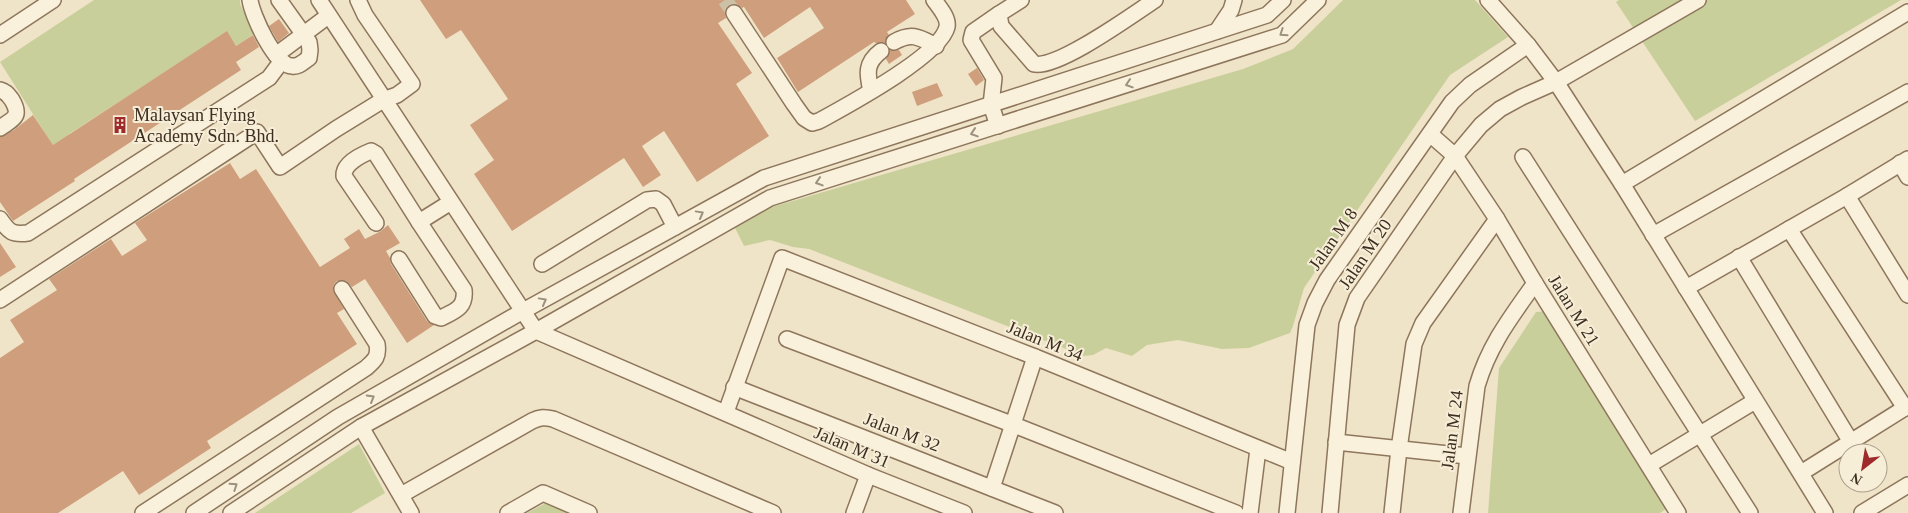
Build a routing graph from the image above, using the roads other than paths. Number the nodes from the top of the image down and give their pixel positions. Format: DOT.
graph roads {
  1 [pos="53,0"];
  2 [pos="250,0"];
  3 [pos="279,0"];
  4 [pos="319,0"];
  5 [pos="358,0"];
  6 [pos="1021,0"];
  7 [pos="1155,0"];
  8 [pos="1234,0"];
  9 [pos="1283,0"];
  10 [pos="1318,0"];
  11 [pos="1488,0"];
  12 [pos="1698,0"];
  13 [pos="939,1"];
  14 [pos="1908,12"];
  15 [pos="734,13"];
  16 [pos="999,14"];
  17 [pos="328,16"];
  18 [pos="1217,31"];
  19 [pos="0,34"];
  20 [pos="304,34"];
  21 [pos="894,42"];
  22 [pos="1528,45"];
  23 [pos="936,46"];
  24 [pos="881,51"];
  25 [pos="278,59"];
  26 [pos="1556,82"];
  27 [pos="0,90"];
  28 [pos="871,91"];
  29 [pos="1908,92"];
  30 [pos="383,100"];
  31 [pos="991,104"];
  32 [pos="998,126"];
  33 [pos="0,128"];
  34 [pos="1430,134"];
  35 [pos="1455,156"];
  36 [pos="1522,157"];
  37 [pos="1904,161"];
  38 [pos="1908,176"];
  39 [pos="1622,184"];
  40 [pos="1847,196"];
  41 [pos="451,202"];
  42 [pos="0,219"];
  43 [pos="1497,219"];
  44 [pos="419,222"];
  45 [pos="376,223"];
  46 [pos="676,228"];
  47 [pos="1789,229"];
  48 [pos="1653,235"];
  49 [pos="1739,256"];
  50 [pos="399,259"];
  51 [pos="542,264"];
  52 [pos="1535,283"];
  53 [pos="1686,288"];
  54 [pos="342,289"];
  55 [pos="1908,295"];
  56 [pos="0,300"];
  57 [pos="523,311"];
  58 [pos="536,331"];
  59 [pos="787,338"];
  60 [pos="1035,357"];
  61 [pos="734,387"];
  62 [pos="1755,401"];
  63 [pos="1907,407"];
  64 [pos="726,412"];
  65 [pos="1014,425"];
  66 [pos="361,427"];
  67 [pos="1700,434"];
  68 [pos="1336,442"];
  69 [pos="1851,442"];
  70 [pos="1258,449"];
  71 [pos="1399,450"];
  72 [pos="1467,456"];
  73 [pos="1292,462"];
  74 [pos="1649,465"];
  75 [pos="1801,473"];
  76 [pos="868,475"];
  77 [pos="1908,485"];
  78 [pos="992,488"];
  79 [pos="400,495"];
  80 [pos="143,513"];
  81 [pos="194,513"];
  82 [pos="231,513"];
  83 [pos="411,513"];
  84 [pos="508,513"];
  85 [pos="589,513"];
  86 [pos="773,513"];
  87 [pos="854,513"];
  88 [pos="964,513"];
  89 [pos="1055,513"];
  90 [pos="1236,513"];
  91 [pos="1250,513"];
  92 [pos="1287,513"];
  93 [pos="1330,513"];
  94 [pos="1392,513"];
  95 [pos="1461,513"];
  96 [pos="1678,513"];
  97 [pos="1750,513"];
  98 [pos="1825,513"];
  99 [pos="1862,513"];
  1 -- 19 [label="street"];
  2 -- 25 [label="street"];
  3 -- 20 [label="street"];
  4 -- 17 [label="street"];
  5 -- 30 [label="street"];
  6 -- 16 [label="street"];
  7 -- 16 [label="street"];
  8 -- 18 [label="street"];
  9 -- 18 [label="street"];
  10 -- 32 [label="street, one-way"];
  11 -- 22 [label="street"];
  12 -- 26 [label="street, Jalan M 20"];
  13 -- 23 [label="street"];
  14 -- 39 [label="street"];
  15 -- 28 [label="street"];
  16 -- 31 [label="street"];
  17 -- 20 [label="street"];
  17 -- 30 [label="street"];
  18 -- 31 [label="street"];
  20 -- 25 [label="street"];
  20 -- 25 [label="street"];
  21 -- 23 [label="street"];
  22 -- 26 [label="street"];
  22 -- 34 [label="street, Jalan M 8"];
  23 -- 28 [label="street"];
  24 -- 28 [label="street"];
  25 -- 42 [label="street"];
  26 -- 35 [label="street, Jalan M 20"];
  26 -- 39 [label="street"];
  27 -- 33 [label="street"];
  29 -- 48 [label="street"];
  30 -- 41 [label="street"];
  30 -- 56 [label="street"];
  31 -- 32 [label="street"];
  46 -- 31 [label="street, one-way"];
  32 -- 58 [label="street, one-way"];
  34 -- 35 [label="street, Jalan M 21"];
  34 -- 73 [label="street, Jalan M 8"];
  35 -- 43 [label="street, Jalan M 21"];
  35 -- 68 [label="street, Jalan M 20"];
  36 -- 67 [label="street"];
  37 -- 38 [label="street"];
  37 -- 40 [label="street"];
  39 -- 48 [label="street"];
  40 -- 47 [label="street"];
  40 -- 55 [label="street"];
  41 -- 44 [label="street"];
  41 -- 57 [label="street"];
  43 -- 52 [label="street, Jalan M 21"];
  43 -- 71 [label="street"];
  44 -- 45 [label="street"];
  44 -- 50 [label="street"];
  46 -- 51 [label="street"];
  57 -- 46 [label="street, one-way"];
  47 -- 49 [label="street"];
  47 -- 63 [label="street"];
  48 -- 53 [label="street"];
  49 -- 53 [label="street"];
  49 -- 69 [label="street"];
  52 -- 72 [label="street, Jalan M 24"];
  52 -- 74 [label="street, Jalan M 21"];
  53 -- 62 [label="street"];
  54 -- 80 [label="street"];
  57 -- 58 [label="street"];
  81 -- 57 [label="street, one-way"];
  58 -- 64 [label="street, Jalan M 31"];
  58 -- 66 [label="street"];
  59 -- 65 [label="street"];
  60 -- 61 [label="street, Jalan M 34"];
  60 -- 65 [label="street"];
  60 -- 70 [label="street, Jalan M 34"];
  61 -- 64 [label="street"];
  61 -- 78 [label="street, Jalan M 32"];
  62 -- 67 [label="street"];
  62 -- 75 [label="street"];
  63 -- 69 [label="street"];
  64 -- 76 [label="street, Jalan M 31"];
  65 -- 78 [label="street"];
  65 -- 90 [label="street"];
  66 -- 79 [label="street"];
  66 -- 82 [label="street"];
  67 -- 74 [label="street"];
  67 -- 97 [label="street"];
  68 -- 71 [label="street"];
  68 -- 93 [label="street, Jalan M 20"];
  69 -- 75 [label="street"];
  70 -- 73 [label="street, Jalan M 34"];
  70 -- 91 [label="street"];
  71 -- 72 [label="street"];
  71 -- 94 [label="street"];
  72 -- 95 [label="street, Jalan M 24"];
  73 -- 92 [label="street, Jalan M 8"];
  74 -- 96 [label="street, Jalan M 21"];
  75 -- 98 [label="street"];
  76 -- 87 [label="street"];
  76 -- 88 [label="street, Jalan M 31"];
  77 -- 99 [label="street"];
  78 -- 89 [label="street, Jalan M 32"];
  79 -- 83 [label="street"];
  79 -- 86 [label="street"];
  84 -- 85 [label="street"];
}
